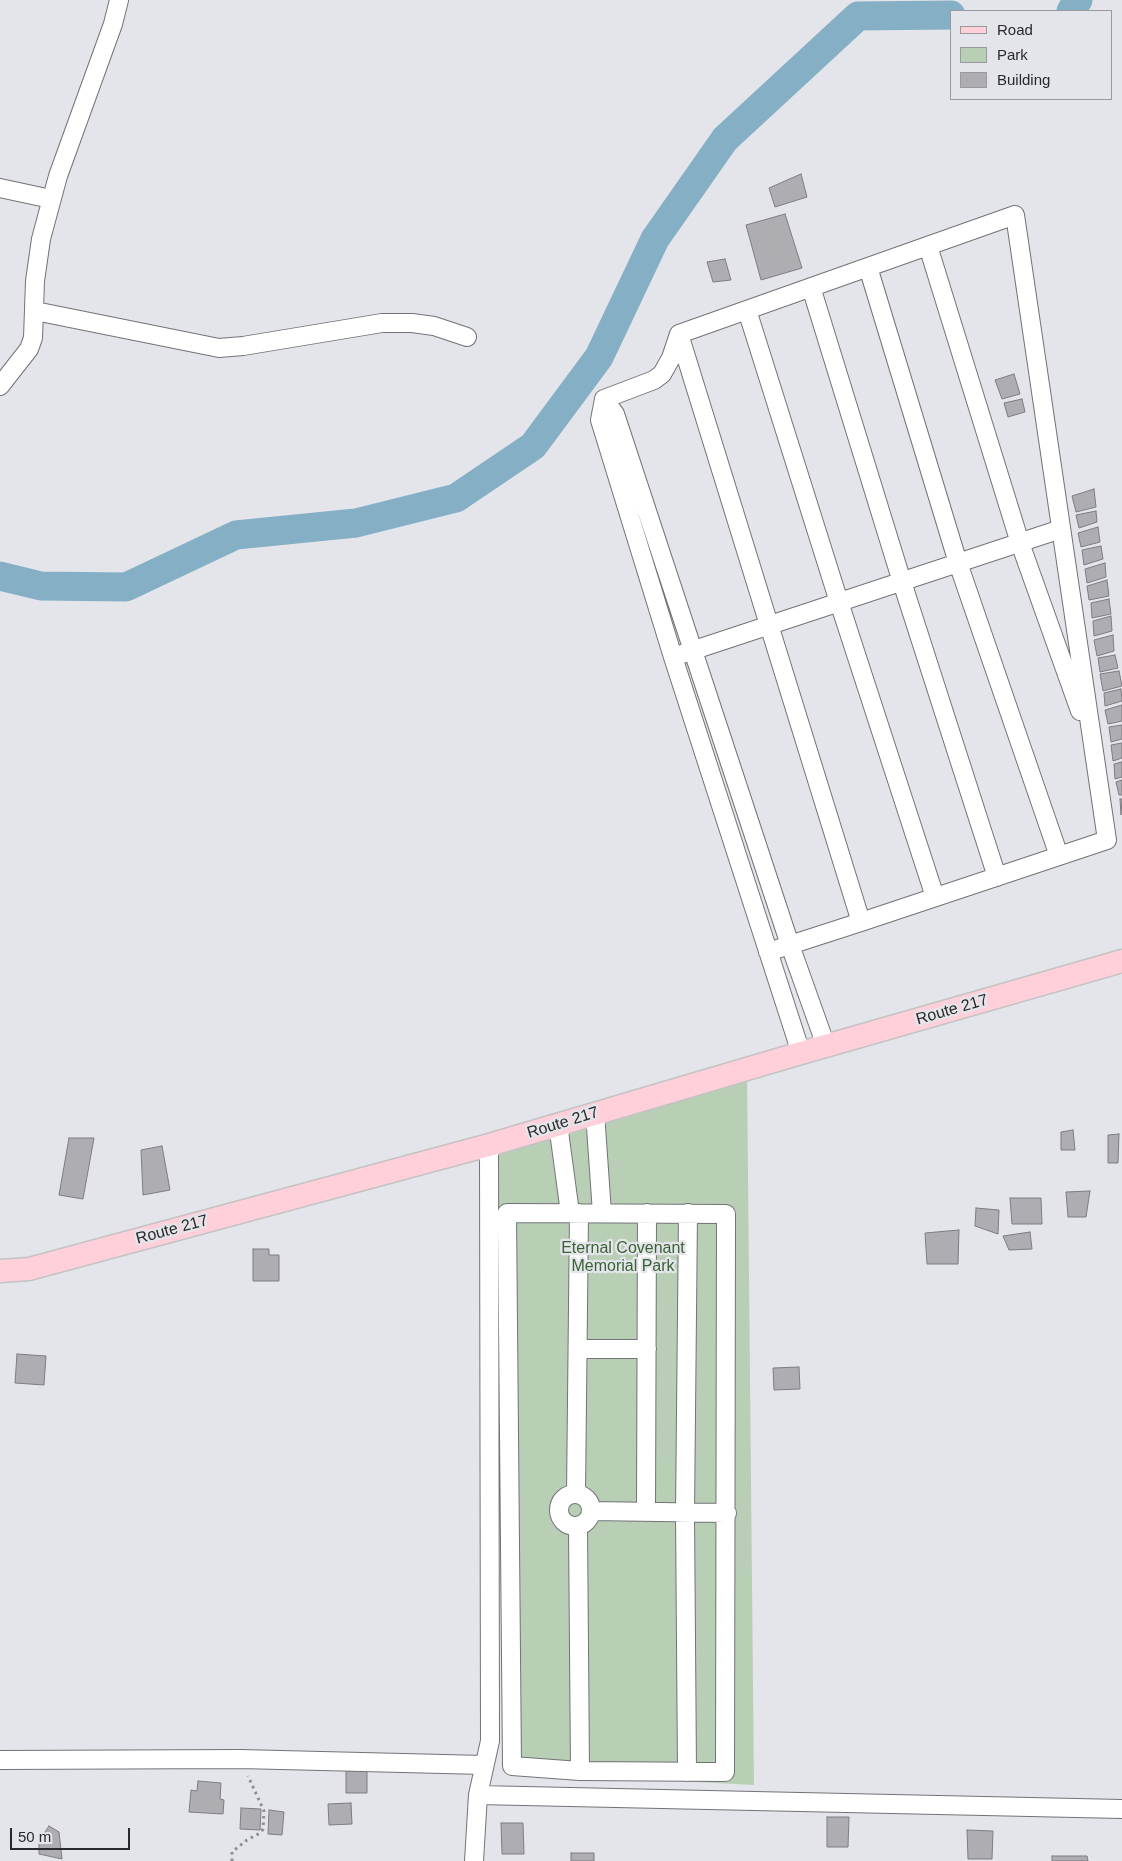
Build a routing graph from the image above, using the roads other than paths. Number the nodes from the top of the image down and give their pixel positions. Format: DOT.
graph roads {
  1 [pos="119,0"];
  2 [pos="0,188"];
  3 [pos="51,199"];
  4 [pos="928,246"];
  5 [pos="868,267"];
  6 [pos="811,287"];
  7 [pos="747,310"];
  8 [pos="35,312"];
  9 [pos="679,334"];
  10 [pos="467,337"];
  11 [pos="0,386"];
  12 [pos="604,399"];
  13 [pos="1061,530"];
  14 [pos="1020,543"];
  15 [pos="958,563"];
  16 [pos="902,582"];
  17 [pos="839,602"];
  18 [pos="769,625"];
  19 [pos="692,650"];
  20 [pos="673,657"];
  21 [pos="1093,748"];
  22 [pos="1059,856"];
  23 [pos="996,877"];
  24 [pos="935,897"];
  25 [pos="861,922"];
  26 [pos="790,945"];
  27 [pos="768,952"];
  28 [pos="1122,961"];
  29 [pos="826,1046"];
  30 [pos="801,1053"];
  31 [pos="594,1113"];
  32 [pos="558,1124"];
  33 [pos="489,1145"];
  34 [pos="602,1212"];
  35 [pos="574,1213"];
  36 [pos="647,1213"];
  37 [pos="688,1213"];
  38 [pos="0,1271"];
  39 [pos="578,1349"];
  40 [pos="647,1349"];
  41 [pos="576,1494"];
  42 [pos="591,1511"];
  43 [pos="646,1512"];
  44 [pos="685,1513"];
  45 [pos="727,1513"];
  46 [pos="578,1526"];
  47 [pos="0,1760"];
  48 [pos="484,1765"];
  49 [pos="580,1771"];
  50 [pos="687,1772"];
  51 [pos="478,1795"];
  52 [pos="1122,1809"];
  53 [pos="474,1861"];
  1 -- 3 [label="street"];
  2 -- 3 [label="street"];
  3 -- 8 [label="street"];
  4 -- 5 [label="street"];
  4 -- 13 [label="street"];
  4 -- 14 [label="street"];
  5 -- 6 [label="street"];
  5 -- 15 [label="street"];
  6 -- 7 [label="street"];
  6 -- 16 [label="street"];
  7 -- 9 [label="street"];
  7 -- 17 [label="street"];
  8 -- 10 [label="street"];
  8 -- 11 [label="street"];
  9 -- 12 [label="street"];
  9 -- 18 [label="street"];
  12 -- 19 [label="street"];
  12 -- 20 [label="street"];
  13 -- 14 [label="street"];
  13 -- 21 [label="street"];
  14 -- 15 [label="street"];
  14 -- 21 [label="street"];
  15 -- 16 [label="street"];
  15 -- 22 [label="street"];
  16 -- 17 [label="street"];
  16 -- 23 [label="street"];
  17 -- 18 [label="street"];
  17 -- 24 [label="street"];
  18 -- 19 [label="street"];
  18 -- 25 [label="street"];
  19 -- 20 [label="street"];
  19 -- 26 [label="street"];
  20 -- 27 [label="street"];
  21 -- 22 [label="street"];
  22 -- 23 [label="street"];
  23 -- 24 [label="street"];
  24 -- 25 [label="street"];
  25 -- 26 [label="street"];
  26 -- 27 [label="street"];
  26 -- 29 [label="street"];
  27 -- 30 [label="street"];
  28 -- 29 [label="main road, Route 217"];
  29 -- 30 [label="main road, Route 217"];
  30 -- 31 [label="main road, Route 217"];
  31 -- 32 [label="main road, Route 217"];
  31 -- 34 [label="street"];
  32 -- 33 [label="main road, Route 217"];
  32 -- 35 [label="street"];
  33 -- 38 [label="main road, Route 217"];
  33 -- 48 [label="street"];
  34 -- 35 [label="street"];
  34 -- 36 [label="street"];
  35 -- 39 [label="street"];
  35 -- 49 [label="street"];
  36 -- 37 [label="street"];
  36 -- 40 [label="street"];
  37 -- 44 [label="street"];
  37 -- 45 [label="street"];
  39 -- 40 [label="street"];
  39 -- 41 [label="street"];
  40 -- 43 [label="street"];
  41 -- 42 [label="street"];
  41 -- 46 [label="street"];
  42 -- 43 [label="street"];
  42 -- 46 [label="street"];
  43 -- 44 [label="street"];
  44 -- 45 [label="street"];
  44 -- 50 [label="street"];
  45 -- 50 [label="street"];
  46 -- 49 [label="street"];
  47 -- 48 [label="street"];
  48 -- 51 [label="street"];
  49 -- 50 [label="street"];
  51 -- 52 [label="street"];
  51 -- 53 [label="street"];
}
